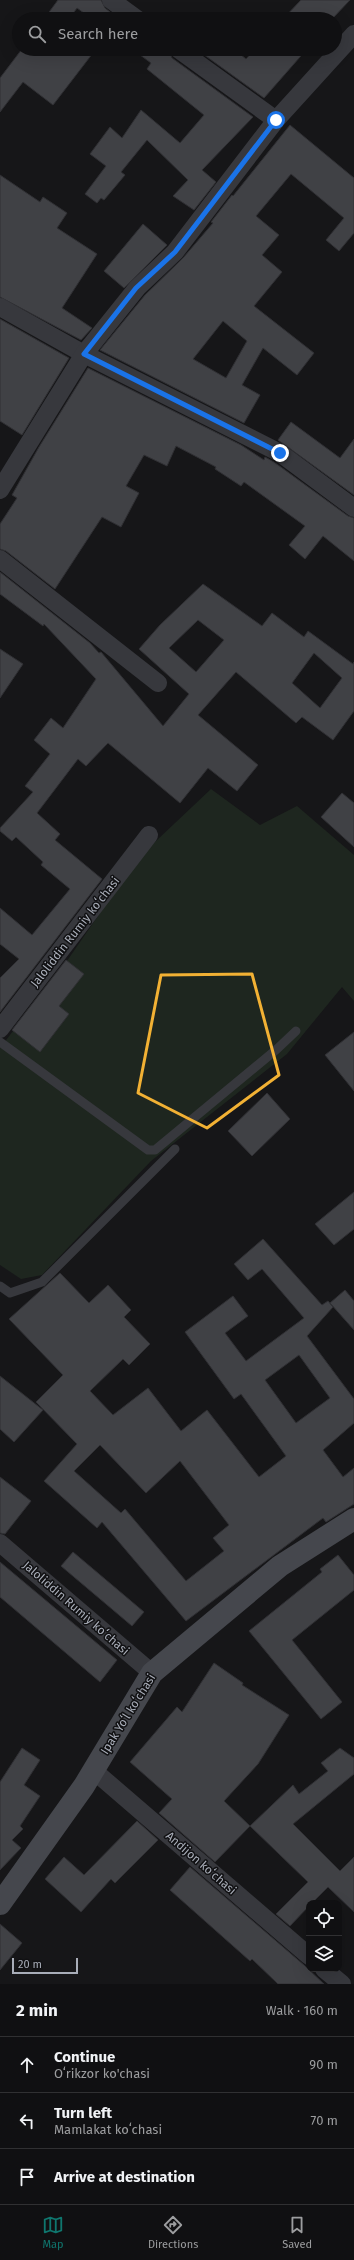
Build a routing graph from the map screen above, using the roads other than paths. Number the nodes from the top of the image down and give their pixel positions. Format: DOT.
graph roads {
  1 [pos="111,0"];
  2 [pos="127,12"];
  3 [pos="354,34"];
  4 [pos="342,47"];
  5 [pos="188,56"];
  6 [pos="334,56"];
  7 [pos="276,120"];
  8 [pos="0,307"];
  9 [pos="84,354"];
  10 [pos="0,490"];
  11 [pos="354,508"];
  12 [pos="0,559"];
  13 [pos="158,683"];
  14 [pos="149,835"];
  15 [pos="0,1029"];
  16 [pos="296,1031"];
  17 [pos="0,1042"];
  18 [pos="175,1149"];
  19 [pos="0,1286"];
  20 [pos="354,1519"];
  21 [pos="0,1543"];
  22 [pos="152,1673"];
  23 [pos="93,1770"];
  24 [pos="0,1904"];
  25 [pos="306,1953"];
  26 [pos="328,1972"];
  27 [pos="354,1979"];
  28 [pos="342,1984"];
  29 [pos="349,1984"];
  1 -- 2 [label="street"];
  3 -- 4 [label="street"];
  5 -- 7 [label="street"];
  6 -- 7 [label="street"];
  7 -- 9 [label="street"];
  8 -- 9 [label="street"];
  9 -- 10 [label="street"];
  9 -- 11 [label="street"];
  12 -- 13 [label="street"];
  14 -- 15 [label="street, Jaloliddin Rumiy koʻchasi"];
  16 -- 17 [label="lane"];
  18 -- 19 [label="lane"];
  20 -- 22 [label="street, Ipak Yoʻl koʻchasi"];
  21 -- 22 [label="street, Jaloliddin Rumiy koʻchasi"];
  22 -- 23 [label="street, Ipak Yoʻl koʻchasi"];
  23 -- 24 [label="street, Ipak Yoʻl koʻchasi"];
  23 -- 25 [label="street, Andijon koʻchasi"];
  26 -- 28 [label="street"];
  27 -- 29 [label="street"];
}
